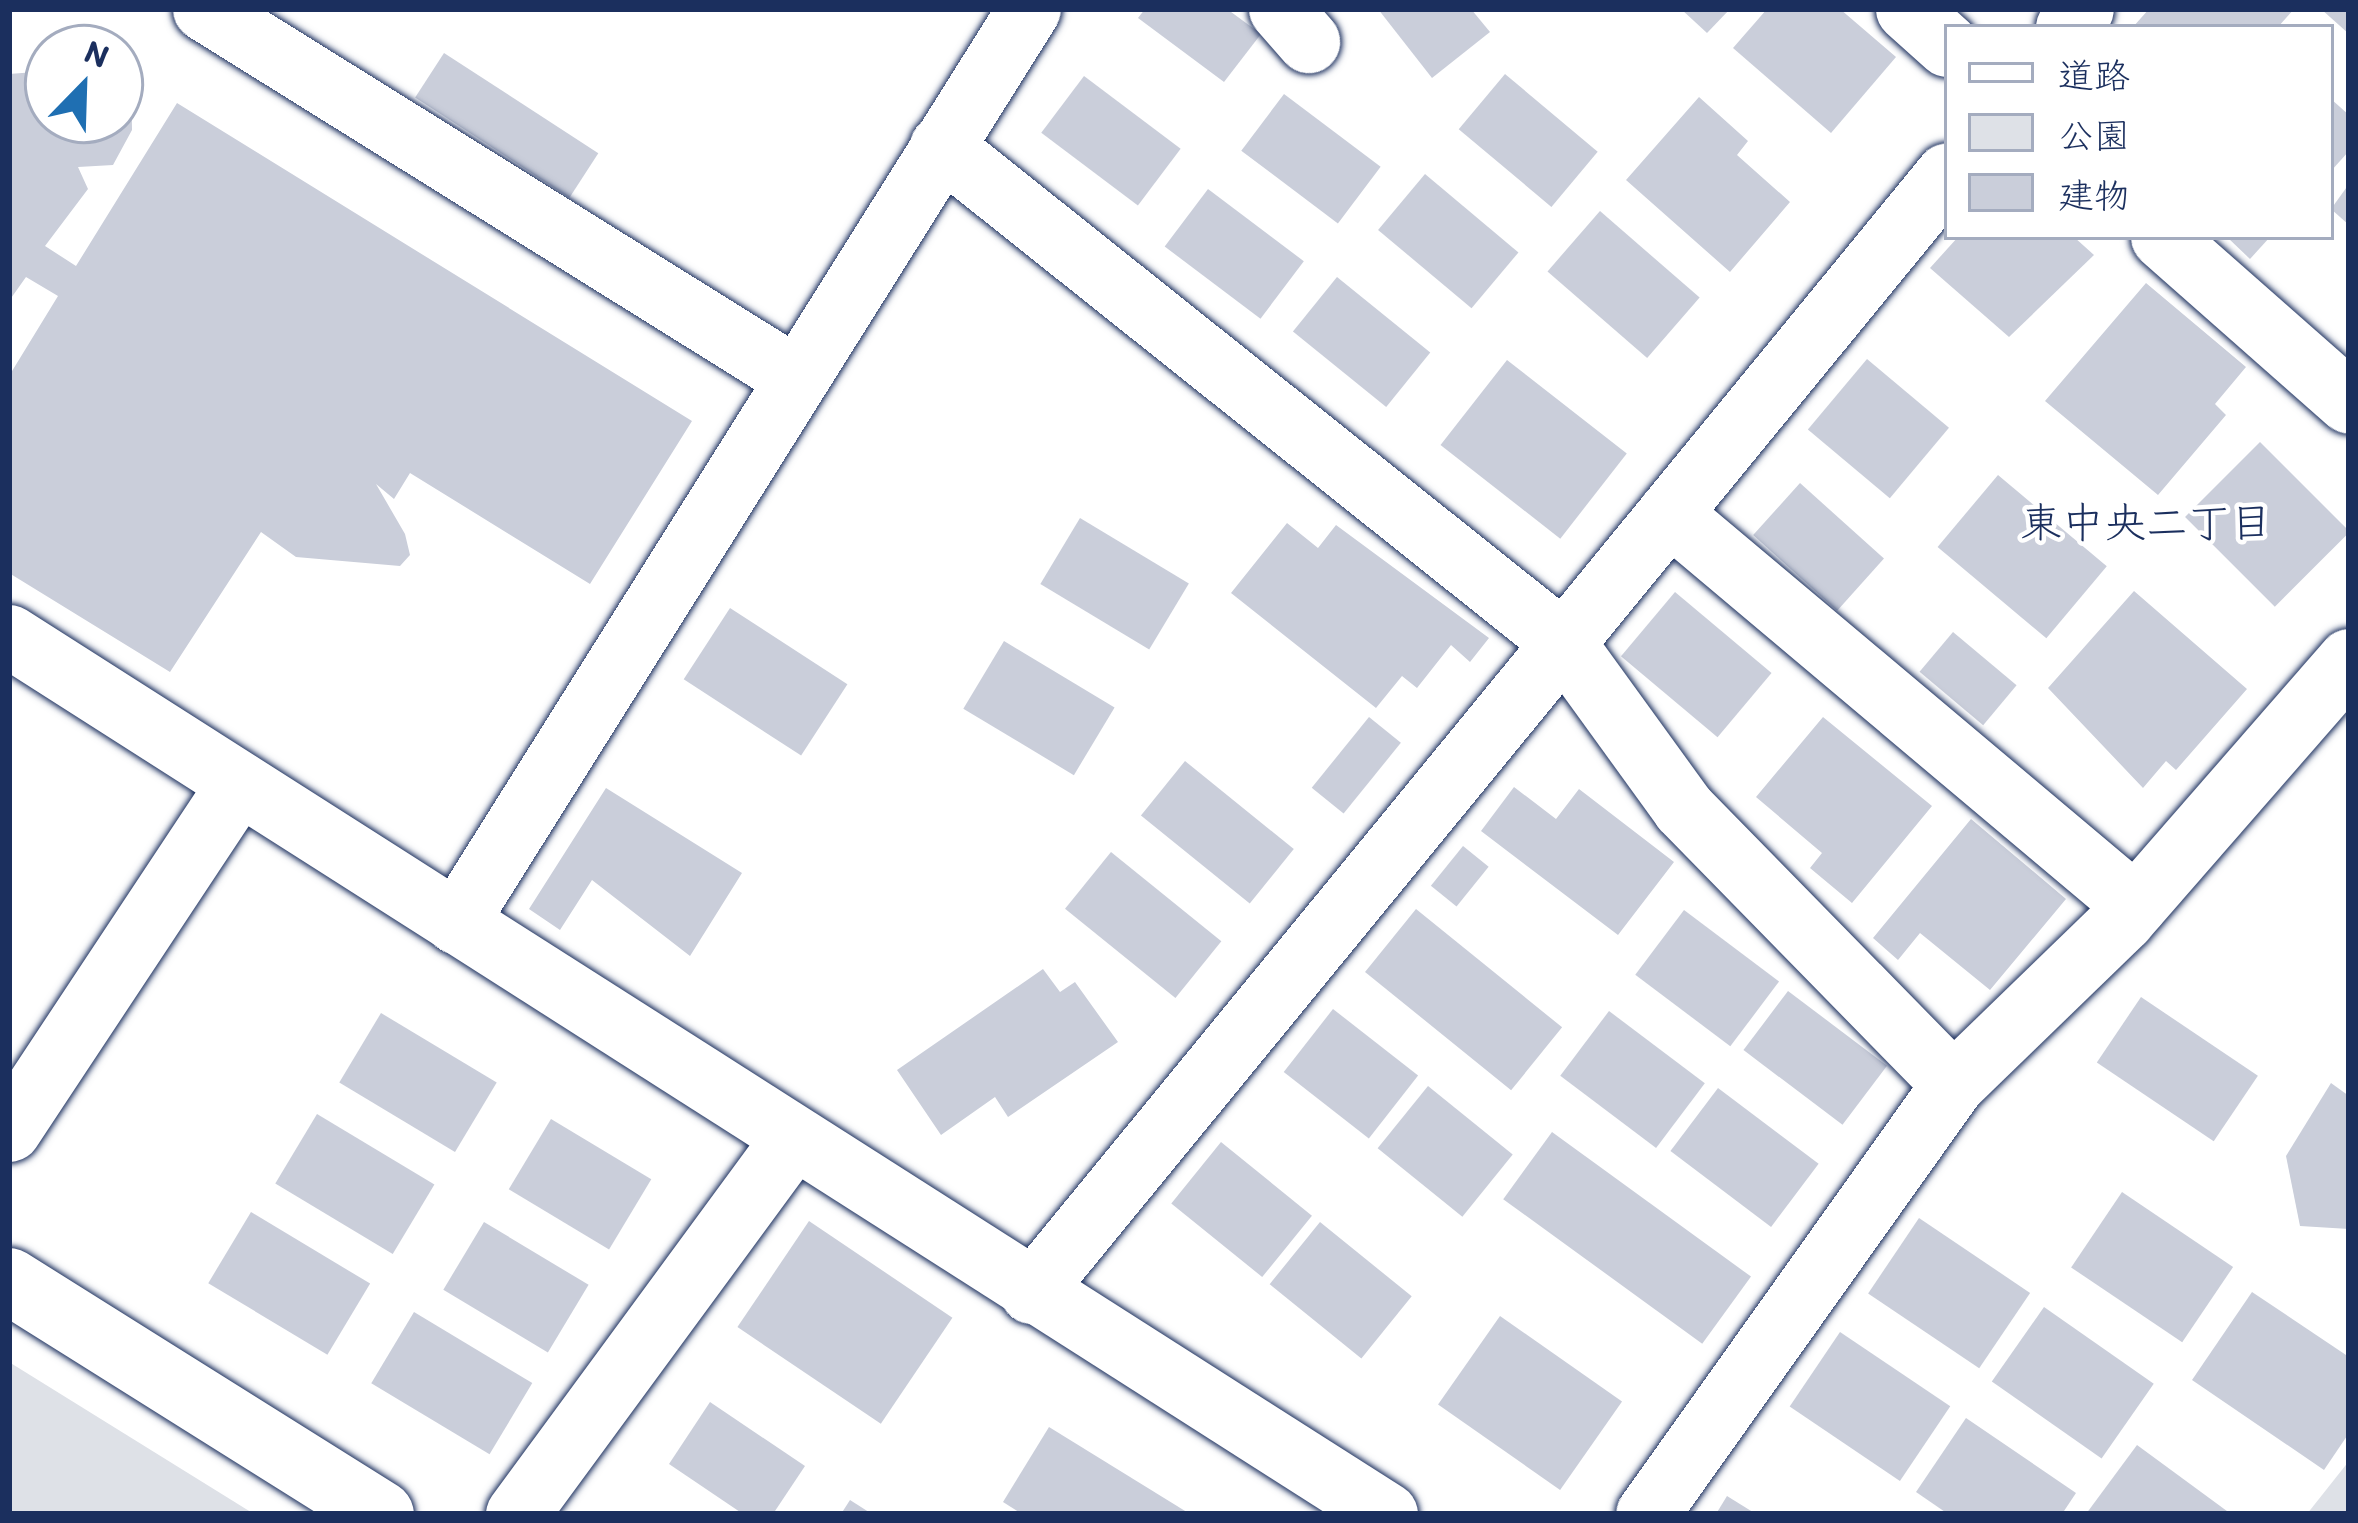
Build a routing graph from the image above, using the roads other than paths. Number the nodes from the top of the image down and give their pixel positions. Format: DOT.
graph roads {
  1 [pos="204,9"];
  2 [pos="1029,9"];
  3 [pos="1906,9"];
  4 [pos="1944,43"];
  5 [pos="941,146"];
  6 [pos="1944,177"];
  7 [pos="2165,240"];
  8 [pos="793,376"];
  9 [pos="2349,402"];
  10 [pos="1669,512"];
  11 [pos="9,636"];
  12 [pos="1563,642"];
  13 [pos="2349,660"];
  14 [pos="239,783"];
  15 [pos="2135,905"];
  16 [pos="456,922"];
  17 [pos="1953,1084"];
  18 [pos="9,1130"];
  19 [pos="790,1143"];
  20 [pos="9,1281"];
  21 [pos="1031,1292"];
  22 [pos="382,1514"];
  23 [pos="517,1514"];
  24 [pos="1386,1514"];
  25 [pos="1647,1514"];
  1 -- 8 [label="street"];
  2 -- 5 [label="street"];
  3 -- 4 [label="street"];
  5 -- 8 [label="street"];
  5 -- 12 [label="street"];
  6 -- 10 [label="street"];
  7 -- 9 [label="street"];
  8 -- 16 [label="street"];
  10 -- 12 [label="street"];
  10 -- 15 [label="street"];
  11 -- 14 [label="street"];
  12 -- 17 [label="street"];
  12 -- 21 [label="street"];
  13 -- 15 [label="street"];
  14 -- 16 [label="street"];
  14 -- 18 [label="street"];
  15 -- 17 [label="street"];
  16 -- 19 [label="street"];
  17 -- 25 [label="street"];
  19 -- 21 [label="street"];
  19 -- 23 [label="street"];
  20 -- 22 [label="street"];
  21 -- 24 [label="street"];
}
